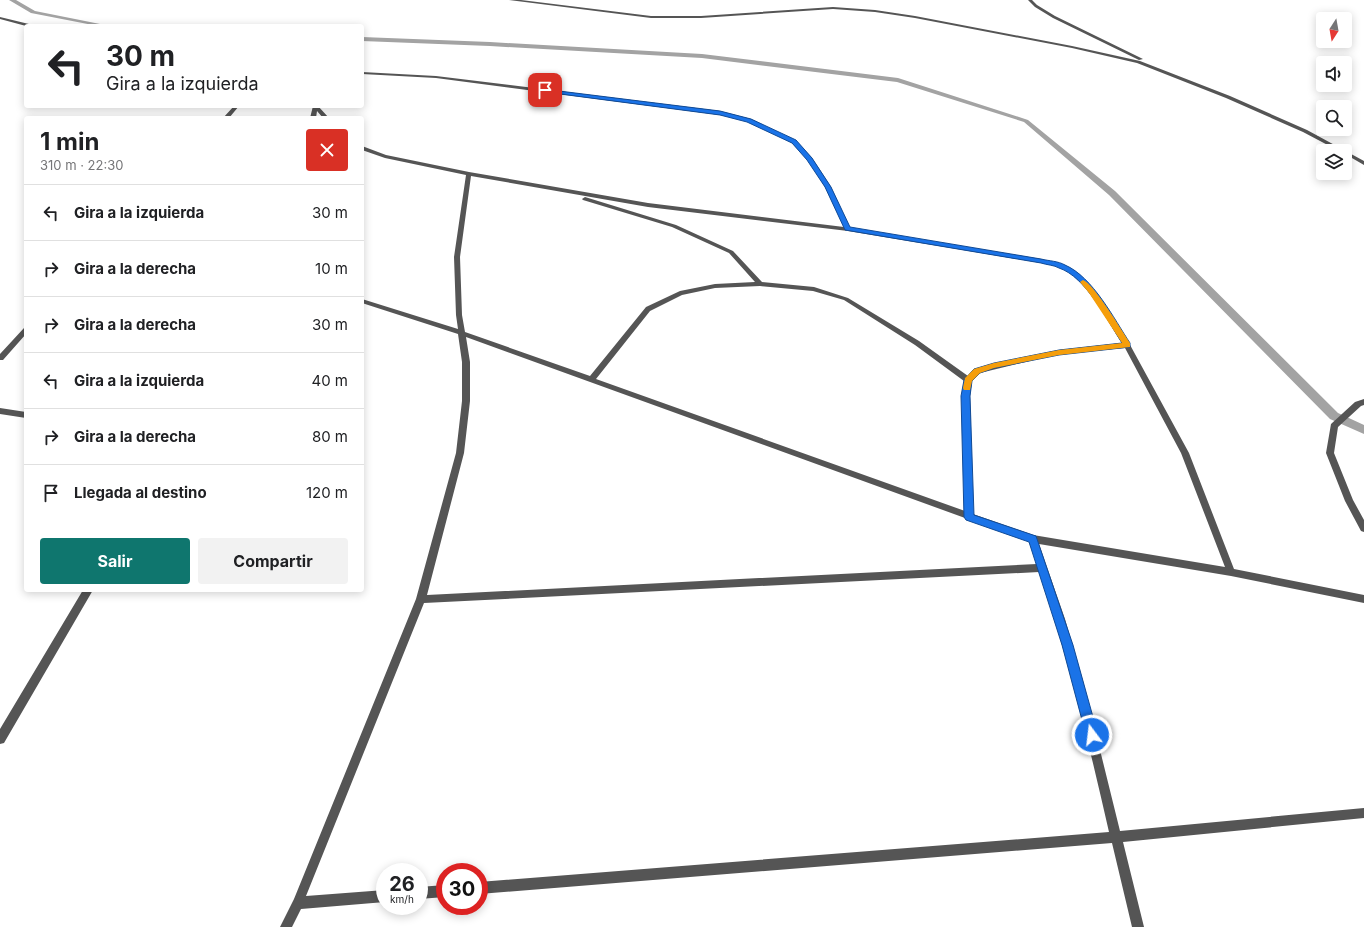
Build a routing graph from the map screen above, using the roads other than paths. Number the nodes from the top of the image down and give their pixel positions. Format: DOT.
graph roads {
  1 [pos="511,0"];
  2 [pos="1030,0"];
  3 [pos="1,20"];
  4 [pos="24,25"];
  5 [pos="1163,70"];
  6 [pos="364,74"];
  7 [pos="235,108"];
  8 [pos="228,116"];
  9 [pos="1329,144"];
  10 [pos="364,149"];
  11 [pos="1352,156"];
  12 [pos="1364,163"];
  13 [pos="469,174"];
  14 [pos="546,187"];
  15 [pos="848,229"];
  16 [pos="760,284"];
  17 [pos="364,302"];
  18 [pos="24,332"];
  19 [pos="462,332"];
  20 [pos="1128,345"];
  21 [pos="0,358"];
  22 [pos="591,380"];
  23 [pos="968,380"];
  24 [pos="1364,402"];
  25 [pos="0,411"];
  26 [pos="24,415"];
  27 [pos="969,517"];
  28 [pos="1364,528"];
  29 [pos="1033,539"];
  30 [pos="1042,568"];
  31 [pos="1231,572"];
  32 [pos="87,592"];
  33 [pos="421,598"];
  34 [pos="1364,599"];
  35 [pos="0,739"];
  36 [pos="1364,813"];
  37 [pos="1115,837"];
  38 [pos="488,887"];
  39 [pos="376,897"];
  40 [pos="298,903"];
  41 [pos="286,927"];
  42 [pos="1138,927"];
  1 -- 5 [label="street"];
  2 -- 5 [label="street"];
  3 -- 4 [label="street"];
  5 -- 9 [label="street"];
  6 -- 15 [label="street"];
  7 -- 8 [label="street"];
  10 -- 13 [label="street"];
  11 -- 12 [label="street"];
  13 -- 14 [label="street"];
  13 -- 19 [label="street"];
  14 -- 15 [label="street"];
  14 -- 16 [label="street"];
  15 -- 20 [label="street"];
  16 -- 22 [label="street"];
  16 -- 23 [label="street"];
  17 -- 19 [label="street"];
  18 -- 21 [label="street"];
  19 -- 22 [label="street"];
  19 -- 33 [label="street"];
  20 -- 23 [label="street"];
  20 -- 31 [label="street"];
  22 -- 27 [label="street"];
  23 -- 27 [label="street"];
  24 -- 28 [label="street"];
  25 -- 26 [label="street"];
  27 -- 29 [label="street"];
  29 -- 30 [label="street"];
  29 -- 31 [label="street"];
  30 -- 33 [label="street"];
  30 -- 37 [label="street"];
  31 -- 34 [label="street"];
  32 -- 35 [label="street"];
  33 -- 40 [label="street"];
  36 -- 37 [label="street"];
  37 -- 38 [label="street"];
  37 -- 42 [label="street"];
  39 -- 40 [label="street"];
  40 -- 41 [label="street"];
}
